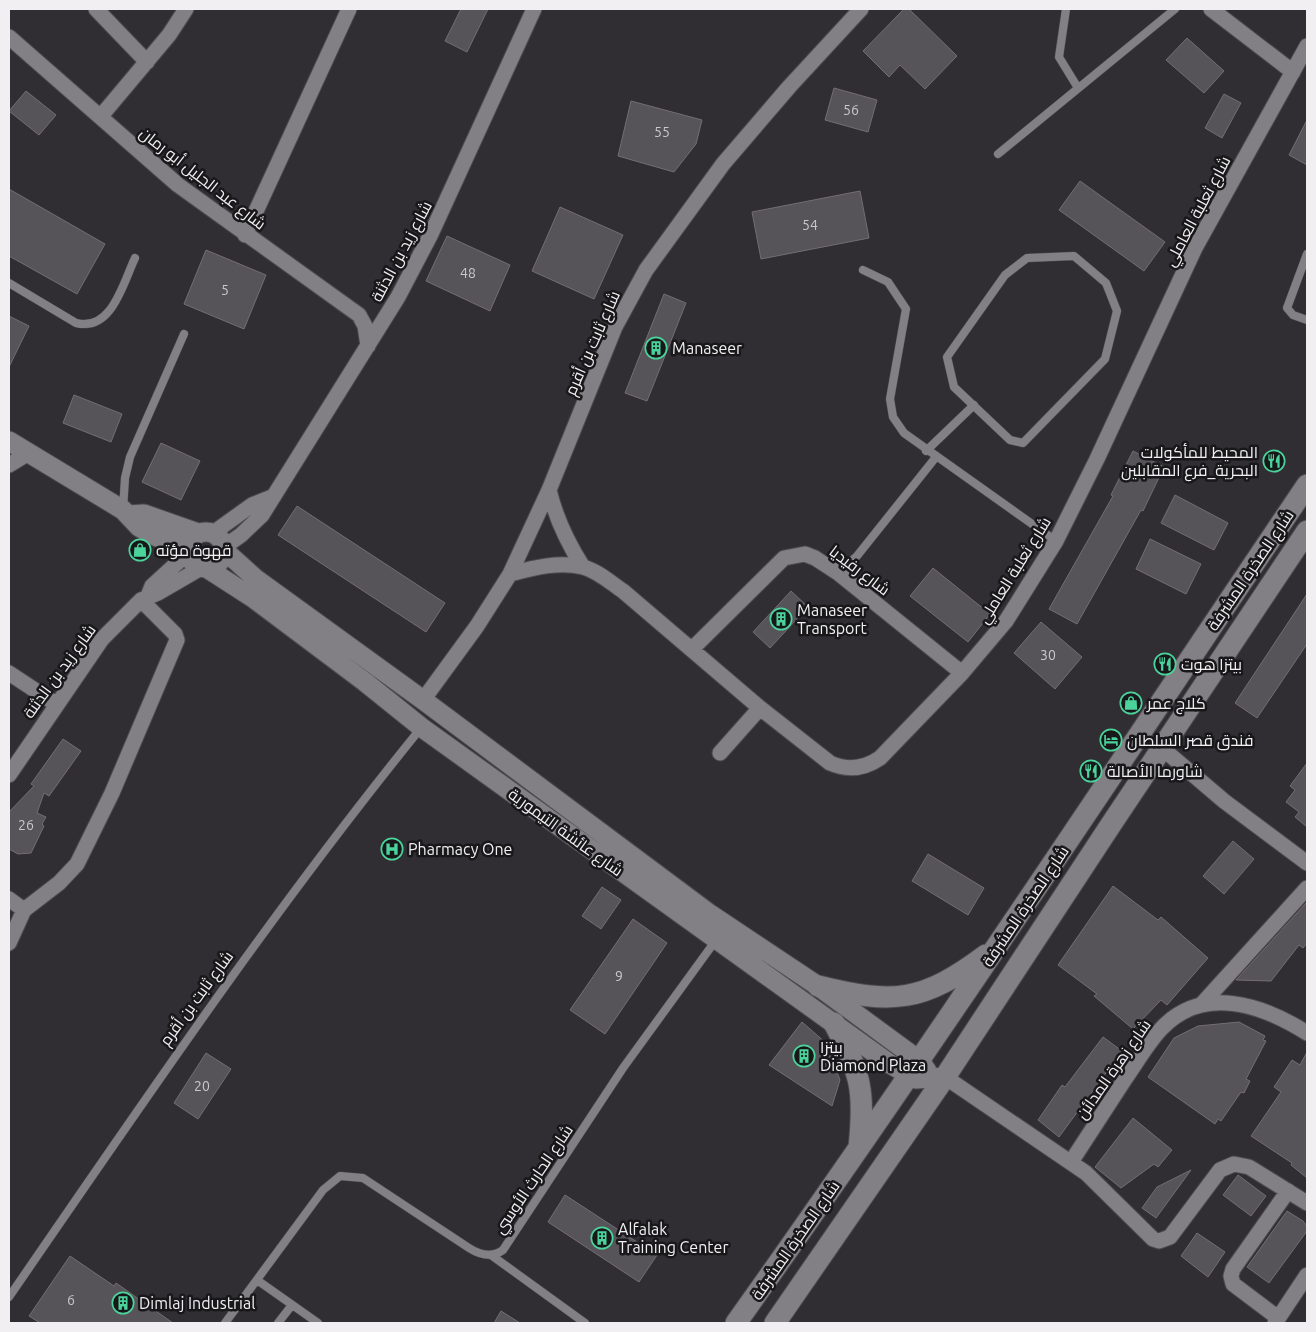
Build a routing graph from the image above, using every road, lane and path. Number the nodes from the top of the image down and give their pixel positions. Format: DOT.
graph roads {
  1 [pos="96,9"];
  2 [pos="186,9"];
  3 [pos="349,9"];
  4 [pos="534,9"];
  5 [pos="1066,9"];
  6 [pos="1175,9"];
  7 [pos="1211,9"];
  8 [pos="853,11"];
  9 [pos="9,37"];
  10 [pos="1307,46"];
  11 [pos="147,62"];
  12 [pos="1293,72"];
  13 [pos="1078,88"];
  14 [pos="102,116"];
  15 [pos="998,154"];
  16 [pos="245,235"];
  17 [pos="1307,254"];
  18 [pos="135,258"];
  19 [pos="863,270"];
  20 [pos="9,283"];
  21 [pos="1307,320"];
  22 [pos="184,334"];
  23 [pos="368,346"];
  24 [pos="974,406"];
  25 [pos="9,442"];
  26 [pos="926,451"];
  27 [pos="26,454"];
  28 [pos="936,457"];
  29 [pos="9,465"];
  30 [pos="1307,485"];
  31 [pos="548,490"];
  32 [pos="126,512"];
  33 [pos="1307,531"];
  34 [pos="215,541"];
  35 [pos="1056,541"];
  36 [pos="187,552"];
  37 [pos="584,567"];
  38 [pos="204,569"];
  39 [pos="838,573"];
  40 [pos="510,574"];
  41 [pos="144,598"];
  42 [pos="692,649"];
  43 [pos="9,673"];
  44 [pos="962,673"];
  45 [pos="423,700"];
  46 [pos="56,704"];
  47 [pos="760,708"];
  48 [pos="421,727"];
  49 [pos="1163,749"];
  50 [pos="720,753"];
  51 [pos="9,775"];
  52 [pos="1307,863"];
  53 [pos="1307,888"];
  54 [pos="9,899"];
  55 [pos="24,910"];
  56 [pos="716,940"];
  57 [pos="9,943"];
  58 [pos="998,946"];
  59 [pos="818,986"];
  60 [pos="1201,1005"];
  61 [pos="834,1024"];
  62 [pos="1307,1034"];
  63 [pos="915,1069"];
  64 [pos="937,1084"];
  65 [pos="859,1150"];
  66 [pos="1071,1162"];
  67 [pos="1288,1191"];
  68 [pos="1307,1203"];
  69 [pos="490,1255"];
  70 [pos="1307,1275"];
  71 [pos="257,1280"];
  72 [pos="9,1297"];
  73 [pos="292,1305"];
  74 [pos="1277,1321"];
  75 [pos="225,1323"];
  76 [pos="278,1323"];
  77 [pos="318,1323"];
  78 [pos="585,1323"];
  79 [pos="736,1323"];
  80 [pos="774,1323"];
  1 -- 11 [label="street"];
  2 -- 11 [label="street"];
  3 -- 16 [label="street"];
  4 -- 23 [label="street, شارع زيد بن الدثنة"];
  5 -- 13 [label="lane"];
  6 -- 13 [label="lane"];
  7 -- 12 [label="street"];
  8 -- 31 [label="street, شارع ثابت بن أقرم"];
  9 -- 14 [label="street, شارع عبد الجليل أبو رمان"];
  10 -- 12 [label="street, شارع ثعلبة العاملي"];
  11 -- 14 [label="street"];
  12 -- 35 [label="street, شارع ثعلبة العاملي"];
  13 -- 15 [label="lane"];
  14 -- 16 [label="street, شارع عبد الجليل أبو رمان"];
  16 -- 23 [label="street, شارع عبد الجليل أبو رمان"];
  17 -- 21 [label="lane"];
  18 -- 20 [label="lane"];
  19 -- 26 [label="lane"];
  22 -- 32 [label="lane"];
  23 -- 34 [label="street, شارع زيد بن الدثنة"];
  24 -- 24 [label="lane"];
  24 -- 26 [label="lane"];
  25 -- 27 [label="street, شارع عائشة التيمورية"];
  26 -- 28 [label="lane"];
  27 -- 29 [label="street"];
  27 -- 32 [label="street, شارع عائشة التيمورية"];
  28 -- 35 [label="lane"];
  28 -- 39 [label="lane"];
  30 -- 58 [label="main road, شارع الصخرة المشرفة"];
  31 -- 37 [label="street, شارع ثعلبة العاملي"];
  31 -- 40 [label="street, شارع ثابت بن أقرم"];
  32 -- 34 [label="street, شارع عائشة التيمورية"];
  32 -- 36 [label="street, شارع عائشة التيمورية"];
  33 -- 49 [label="main road, شارع الصخرة المشرفة"];
  34 -- 36 [label="street"];
  34 -- 38 [label="street"];
  34 -- 45 [label="street, شارع عائشة التيمورية"];
  35 -- 44 [label="street, شارع ثعلبة العاملي"];
  36 -- 38 [label="street"];
  36 -- 41 [label="street, شارع زيد بن الدثنة"];
  37 -- 40 [label="street, شارع ثعلبة العاملي"];
  37 -- 42 [label="street, شارع ثعلبة العاملي"];
  38 -- 41 [label="street, شارع زيد بن الدثنة"];
  38 -- 48 [label="street, شارع عائشة التيمورية"];
  39 -- 42 [label="street, شارع رفيديا"];
  39 -- 44 [label="street, شارع رفيديا"];
  40 -- 45 [label="street, شارع ثابت بن أقرم"];
  41 -- 46 [label="street, شارع زيد بن الدثنة"];
  41 -- 55 [label="street"];
  42 -- 47 [label="street, شارع ثعلبة العاملي"];
  43 -- 46 [label="street"];
  44 -- 47 [label="street, شارع ثعلبة العاملي"];
  45 -- 59 [label="street, شارع عائشة التيمورية"];
  46 -- 51 [label="street, شارع زيد بن الدثنة"];
  47 -- 50 [label="street"];
  48 -- 56 [label="street, شارع عائشة التيمورية"];
  48 -- 72 [label="lane, شارع ثابت بن أقرم"];
  49 -- 52 [label="street"];
  49 -- 64 [label="main road, شارع الصخرة المشرفة"];
  53 -- 60 [label="street"];
  54 -- 55 [label="street"];
  55 -- 57 [label="street"];
  56 -- 61 [label="street, شارع عائشة التيمورية"];
  56 -- 69 [label="lane, شارع الحارث الأوسي"];
  58 -- 59 [label="main road"];
  58 -- 63 [label="main road, شارع الصخرة المشرفة"];
  59 -- 63 [label="street, شارع عائشة التيمورية"];
  60 -- 62 [label="street, شارع زهرة المدائن"];
  60 -- 66 [label="street, شارع زهرة المدائن"];
  61 -- 63 [label="street, شارع عائشة التيمورية"];
  61 -- 65 [label="main road"];
  63 -- 64 [label="street, شارع عائشة التيمورية"];
  63 -- 65 [label="main road, شارع الصخرة المشرفة"];
  64 -- 66 [label="street"];
  64 -- 80 [label="main road, شارع الصخرة المشرفة"];
  65 -- 79 [label="main road, شارع الصخرة المشرفة"];
  66 -- 67 [label="street"];
  67 -- 68 [label="street"];
  67 -- 74 [label="street"];
  69 -- 71 [label="lane, شارع الحارث الأوسي"];
  69 -- 78 [label="lane"];
  70 -- 74 [label="street"];
  71 -- 73 [label="lane"];
  71 -- 75 [label="lane, شارع الحارث الأوسي"];
  73 -- 76 [label="lane"];
  73 -- 77 [label="lane"];
}
